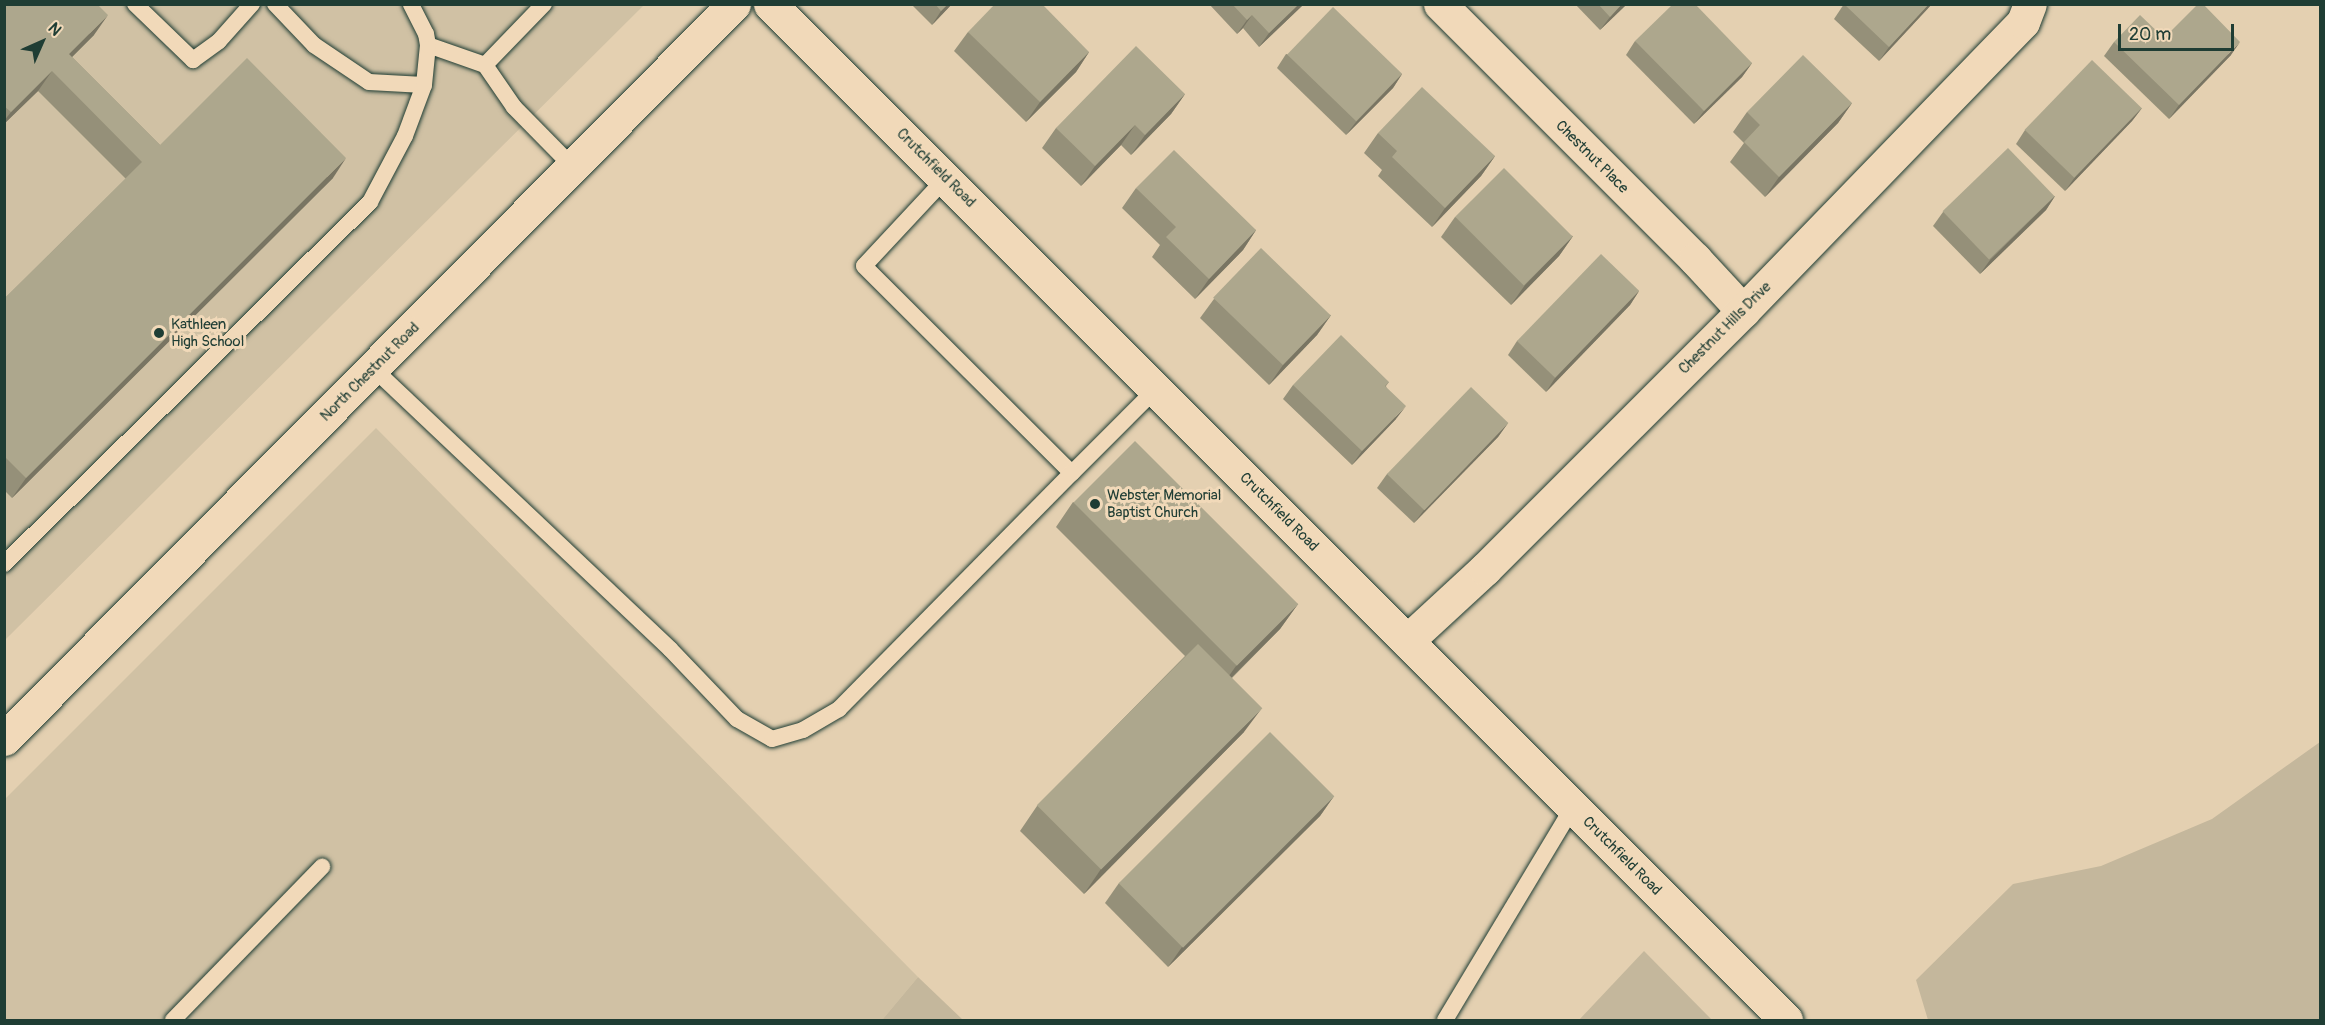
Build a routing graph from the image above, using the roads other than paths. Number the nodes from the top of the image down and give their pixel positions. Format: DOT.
graph roads {
  1 [pos="135,4"];
  2 [pos="252,4"];
  3 [pos="275,4"];
  4 [pos="411,4"];
  5 [pos="544,4"];
  6 [pos="734,4"];
  7 [pos="770,4"];
  8 [pos="1440,4"];
  9 [pos="2030,4"];
  10 [pos="428,45"];
  11 [pos="485,65"];
  12 [pos="424,86"];
  13 [pos="574,168"];
  14 [pos="946,178"];
  15 [pos="1743,311"];
  16 [pos="374,369"];
  17 [pos="1156,389"];
  18 [pos="1072,473"];
  19 [pos="4,564"];
  20 [pos="1407,641"];
  21 [pos="4,739"];
  22 [pos="1573,807"];
  23 [pos="322,867"];
  24 [pos="173,1020"];
  25 [pos="1445,1020"];
  26 [pos="1786,1020"];
  1 -- 2 [label="lane"];
  3 -- 12 [label="lane"];
  4 -- 10 [label="lane"];
  5 -- 11 [label="lane"];
  6 -- 13 [label="street, North Chestnut Road"];
  7 -- 14 [label="street, Crutchfield Road"];
  8 -- 15 [label="street, Chestnut Place"];
  9 -- 15 [label="street, Chestnut Hills Drive"];
  10 -- 11 [label="lane"];
  10 -- 12 [label="lane"];
  11 -- 13 [label="lane"];
  12 -- 19 [label="lane"];
  13 -- 16 [label="street, North Chestnut Road"];
  14 -- 17 [label="street, Crutchfield Road"];
  14 -- 18 [label="lane"];
  15 -- 20 [label="street, Chestnut Hills Drive"];
  16 -- 18 [label="lane"];
  16 -- 21 [label="street, North Chestnut Road"];
  17 -- 18 [label="lane"];
  17 -- 20 [label="street, Crutchfield Road"];
  20 -- 22 [label="street, Crutchfield Road"];
  22 -- 25 [label="lane"];
  22 -- 26 [label="street, Crutchfield Road"];
  23 -- 24 [label="lane"];
}
